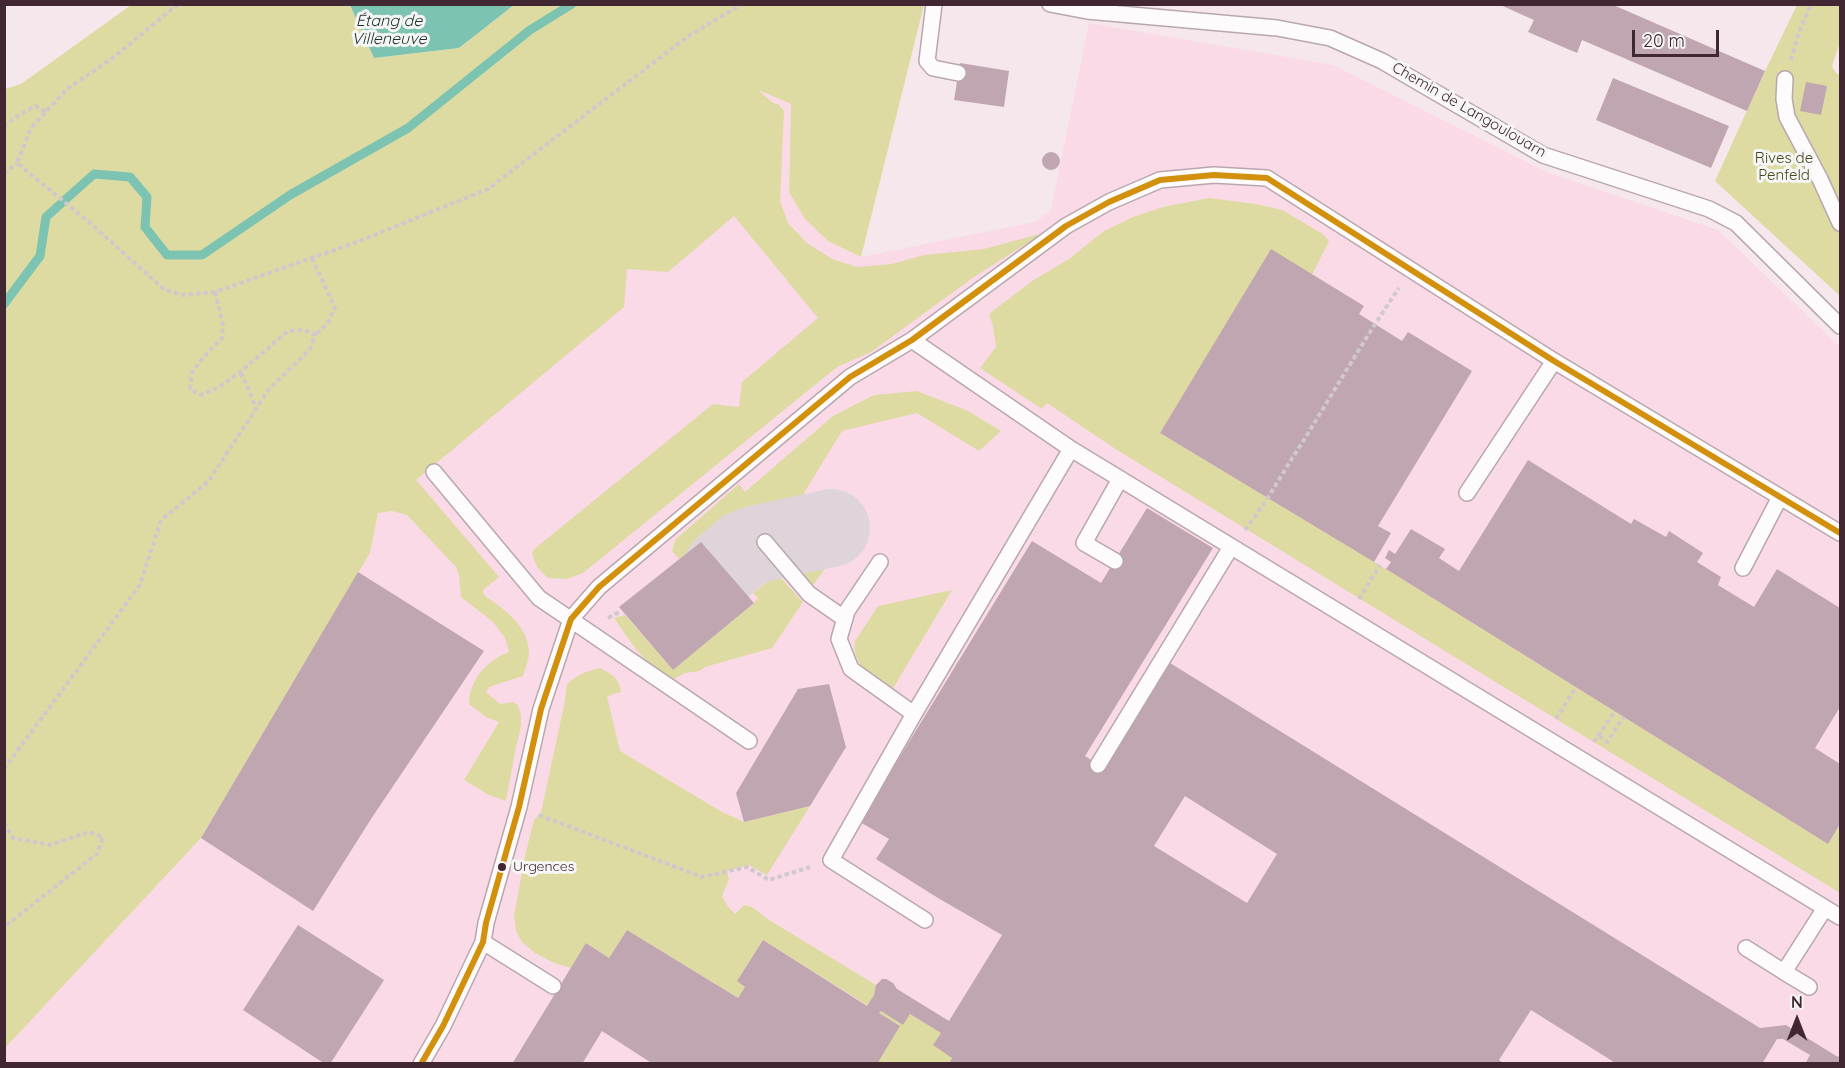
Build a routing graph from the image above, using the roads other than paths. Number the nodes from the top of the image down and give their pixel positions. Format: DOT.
graph roads {
  1 [pos="934,4"];
  2 [pos="1050,4"];
  3 [pos="958,73"];
  4 [pos="1785,79"];
  5 [pos="1840,223"];
  6 [pos="1840,326"];
  7 [pos="912,340"];
  8 [pos="1554,361"];
  9 [pos="1071,449"];
  10 [pos="434,472"];
  11 [pos="1120,479"];
  12 [pos="1467,493"];
  13 [pos="1780,497"];
  14 [pos="1840,533"];
  15 [pos="765,542"];
  16 [pos="1231,547"];
  17 [pos="1115,561"];
  18 [pos="880,562"];
  19 [pos="1743,568"];
  20 [pos="571,619"];
  21 [pos="845,619"];
  22 [pos="914,714"];
  23 [pos="750,741"];
  24 [pos="1098,765"];
  25 [pos="1825,908"];
  26 [pos="1840,917"];
  27 [pos="925,920"];
  28 [pos="483,942"];
  29 [pos="1746,948"];
  30 [pos="1785,972"];
  31 [pos="553,986"];
  32 [pos="1809,987"];
  33 [pos="421,1064"];
  1 -- 3 [label="lane"];
  2 -- 6 [label="lane, Chemin de Langoulouarn"];
  4 -- 5 [label="lane"];
  7 -- 8 [label="lane"];
  7 -- 9 [label="lane"];
  7 -- 20 [label="lane"];
  8 -- 12 [label="lane"];
  8 -- 13 [label="lane"];
  9 -- 11 [label="lane"];
  9 -- 22 [label="lane"];
  10 -- 20 [label="lane"];
  11 -- 16 [label="lane"];
  11 -- 17 [label="lane"];
  13 -- 14 [label="lane"];
  13 -- 19 [label="lane"];
  15 -- 21 [label="lane"];
  16 -- 24 [label="lane"];
  16 -- 25 [label="lane"];
  18 -- 21 [label="lane"];
  20 -- 23 [label="lane"];
  20 -- 28 [label="lane"];
  21 -- 22 [label="lane"];
  22 -- 27 [label="lane"];
  25 -- 26 [label="lane"];
  25 -- 30 [label="lane"];
  28 -- 31 [label="lane"];
  28 -- 33 [label="lane"];
  29 -- 30 [label="lane"];
  30 -- 32 [label="lane"];
}
